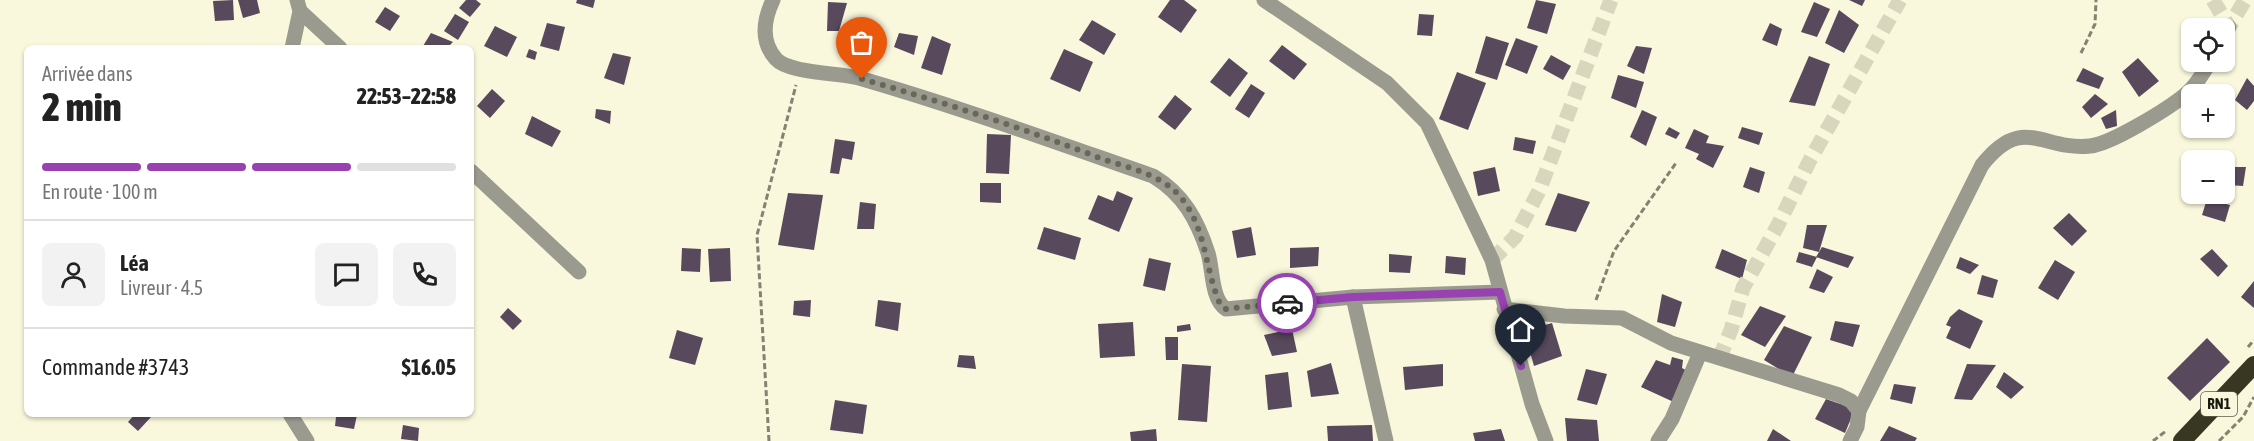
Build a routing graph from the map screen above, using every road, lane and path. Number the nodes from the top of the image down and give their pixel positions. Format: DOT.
graph roads {
  1 [pos="773,0"];
  2 [pos="1264,0"];
  3 [pos="2096,0"];
  4 [pos="298,5"];
  5 [pos="292,45"];
  6 [pos="337,45"];
  7 [pos="2081,53"];
  8 [pos="800,69"];
  9 [pos="2203,72"];
  10 [pos="1676,163"];
  11 [pos="474,174"];
  12 [pos="579,272"];
  13 [pos="1500,292"];
  14 [pos="1353,297"];
  15 [pos="1504,309"];
  16 [pos="1590,315"];
  17 [pos="1700,353"];
  18 [pos="2254,365"];
  19 [pos="2254,397"];
  20 [pos="1858,411"];
  21 [pos="292,417"];
  22 [pos="308,441"];
  23 [pos="769,441"];
  24 [pos="1386,441"];
  25 [pos="1546,441"];
  26 [pos="1658,441"];
  27 [pos="1850,441"];
  28 [pos="2182,441"];
  29 [pos="2219,441"];
  1 -- 8 [label="street"];
  2 -- 13 [label="street"];
  3 -- 7 [label="path"];
  4 -- 5 [label="street"];
  4 -- 6 [label="street"];
  8 -- 14 [label="street"];
  8 -- 23 [label="path"];
  9 -- 20 [label="street"];
  10 -- 16 [label="path"];
  11 -- 12 [label="street"];
  13 -- 14 [label="street"];
  13 -- 15 [label="street"];
  14 -- 24 [label="street"];
  15 -- 16 [label="street"];
  15 -- 25 [label="street"];
  16 -- 17 [label="street"];
  17 -- 20 [label="street"];
  17 -- 26 [label="street"];
  18 -- 28 [label="highway, RN1"];
  19 -- 29 [label="path"];
  20 -- 27 [label="street"];
  21 -- 22 [label="street"];
}
